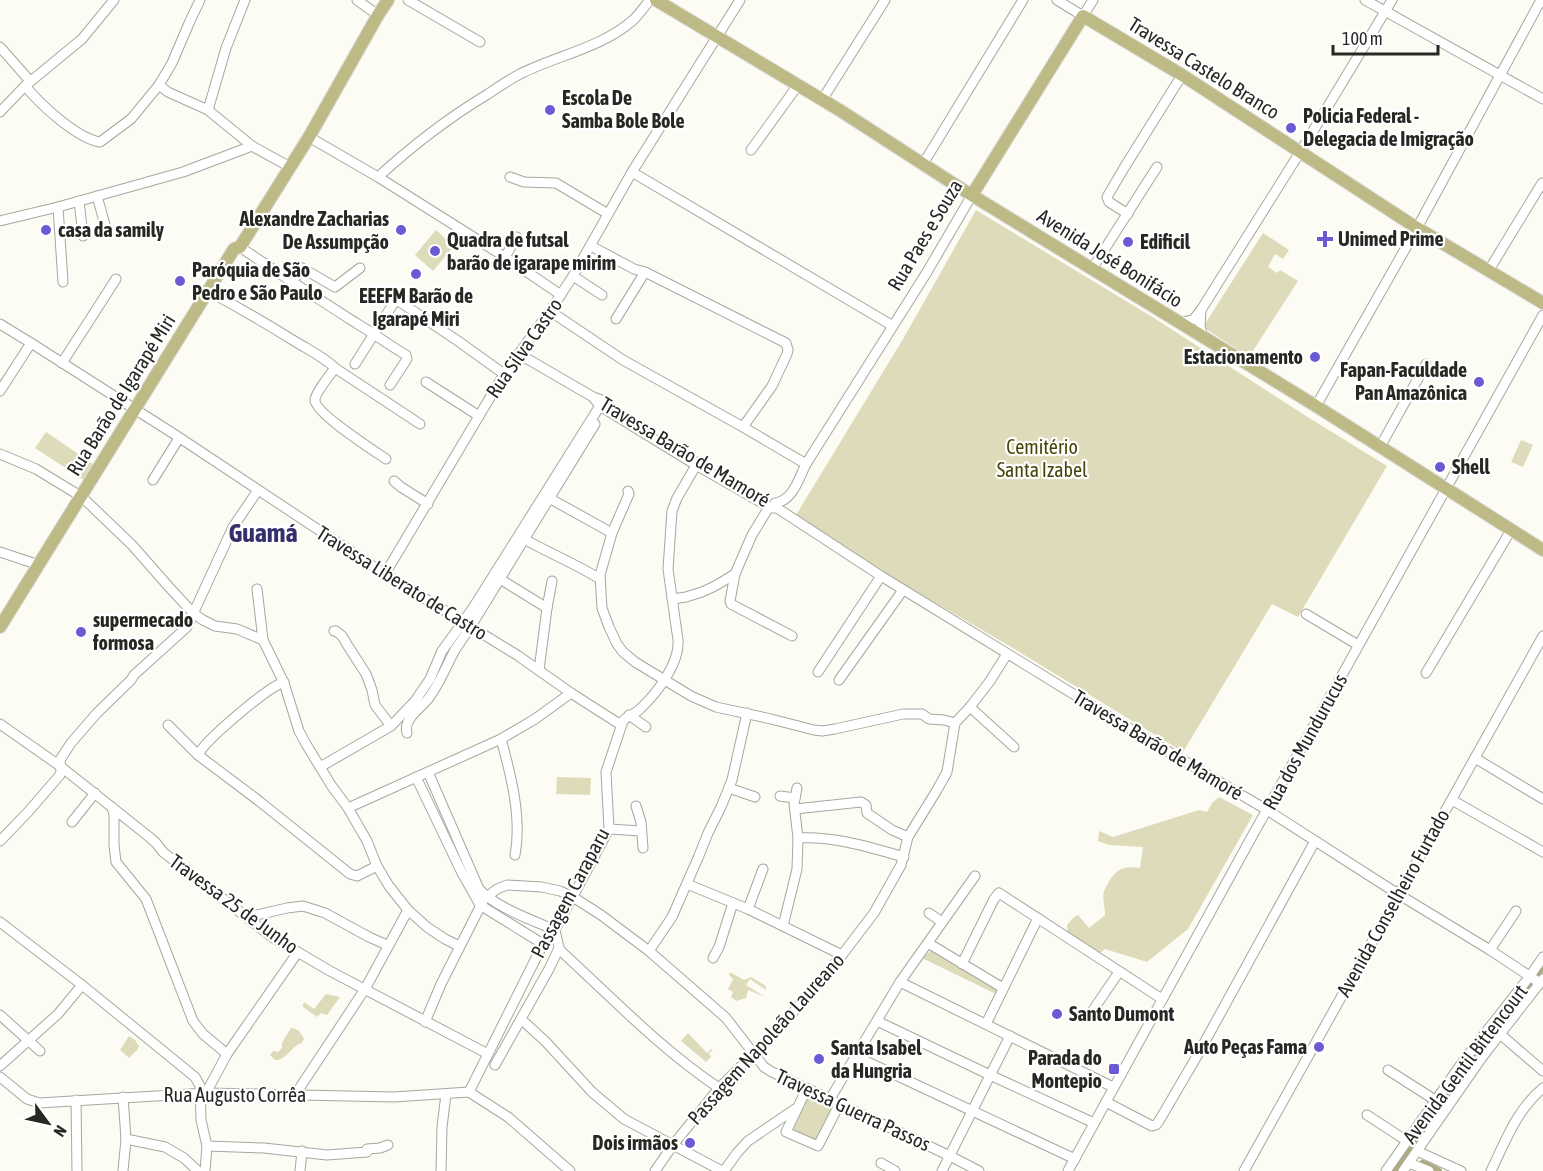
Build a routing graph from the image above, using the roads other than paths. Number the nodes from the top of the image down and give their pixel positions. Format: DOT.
graph roads {
  1 [pos="114,0"];
  2 [pos="200,0"];
  3 [pos="245,0"];
  4 [pos="357,0"];
  5 [pos="388,0"];
  6 [pos="408,0"];
  7 [pos="650,0"];
  8 [pos="656,0"];
  9 [pos="740,0"];
  10 [pos="885,0"];
  11 [pos="1023,0"];
  12 [pos="1057,0"];
  13 [pos="1093,0"];
  14 [pos="1365,0"];
  15 [pos="1392,0"];
  16 [pos="1541,0"];
  17 [pos="1385,11"];
  18 [pos="378,15"];
  19 [pos="1083,16"];
  20 [pos="717,37"];
  21 [pos="480,42"];
  22 [pos="0,47"];
  23 [pos="1182,75"];
  24 [pos="1501,75"];
  25 [pos="28,84"];
  26 [pos="159,85"];
  27 [pos="798,85"];
  28 [pos="1543,99"];
  29 [pos="822,100"];
  30 [pos="208,110"];
  31 [pos="0,112"];
  32 [pos="309,137"];
  33 [pos="252,146"];
  34 [pos="751,150"];
  35 [pos="1300,152"];
  36 [pos="923,164"];
  37 [pos="290,167"];
  38 [pos="1156,167"];
  39 [pos="632,172"];
  40 [pos="378,177"];
  41 [pos="510,177"];
  42 [pos="1542,183"];
  43 [pos="972,195"];
  44 [pos="97,196"];
  45 [pos="79,201"];
  46 [pos="58,207"];
  47 [pos="608,214"];
  48 [pos="1128,214"];
  49 [pos="0,221"];
  50 [pos="1417,228"];
  51 [pos="106,232"];
  52 [pos="83,236"];
  53 [pos="517,237"];
  54 [pos="591,246"];
  55 [pos="240,247"];
  56 [pos="505,257"];
  57 [pos="360,268"];
  58 [pos="1092,269"];
  59 [pos="1489,270"];
  60 [pos="645,272"];
  61 [pos="573,276"];
  62 [pos="116,279"];
  63 [pos="63,282"];
  64 [pos="292,282"];
  65 [pos="208,291"];
  66 [pos="561,295"];
  67 [pos="602,295"];
  68 [pos="1543,303"];
  69 [pos="1201,310"];
  70 [pos="550,311"];
  71 [pos="1543,315"];
  72 [pos="616,319"];
  73 [pos="1179,323"];
  74 [pos="0,324"];
  75 [pos="893,326"];
  76 [pos="374,335"];
  77 [pos="1203,337"];
  78 [pos="31,343"];
  79 [pos="519,354"];
  80 [pos="62,363"];
  81 [pos="355,364"];
  82 [pos="1426,364"];
  83 [pos="335,368"];
  84 [pos="504,374"];
  85 [pos="426,382"];
  86 [pos="390,385"];
  87 [pos="0,391"];
  88 [pos="602,403"];
  89 [pos="1316,406"];
  90 [pos="135,410"];
  91 [pos="479,416"];
  92 [pos="420,424"];
  93 [pos="743,426"];
  94 [pos="179,438"];
  95 [pos="1380,447"];
  96 [pos="0,454"];
  97 [pos="386,459"];
  98 [pos="698,463"];
  99 [pos="806,464"];
  100 [pos="153,480"];
  101 [pos="394,481"];
  102 [pos="1445,489"];
  103 [pos="258,490"];
  104 [pos="628,491"];
  105 [pos="793,491"];
  106 [pos="82,497"];
  107 [pos="549,498"];
  108 [pos="428,504"];
  109 [pos="774,506"];
  110 [pos="794,518"];
  111 [pos="1511,530"];
  112 [pos="612,533"];
  113 [pos="524,539"];
  114 [pos="1543,550"];
  115 [pos="0,552"];
  116 [pos="39,565"];
  117 [pos="385,574"];
  118 [pos="735,574"];
  119 [pos="881,576"];
  120 [pos="500,579"];
  121 [pos="600,579"];
  122 [pos="552,581"];
  123 [pos="258,589"];
  124 [pos="903,590"];
  125 [pos="672,598"];
  126 [pos="547,608"];
  127 [pos="193,613"];
  128 [pos="1306,614"];
  129 [pos="467,624"];
  130 [pos="0,627"];
  131 [pos="334,631"];
  132 [pos="792,636"];
  133 [pos="1543,636"];
  134 [pos="263,640"];
  135 [pos="1358,645"];
  136 [pos="1007,654"];
  137 [pos="539,670"];
  138 [pos="818,672"];
  139 [pos="1426,673"];
  140 [pos="665,679"];
  141 [pos="839,680"];
  142 [pos="284,682"];
  143 [pos="571,693"];
  144 [pos="970,707"];
  145 [pos="747,713"];
  146 [pos="629,715"];
  147 [pos="955,723"];
  148 [pos="0,724"];
  149 [pos="168,725"];
  150 [pos="621,725"];
  151 [pos="391,726"];
  152 [pos="646,727"];
  153 [pos="406,733"];
  154 [pos="501,739"];
  155 [pos="1014,747"];
  156 [pos="198,755"];
  157 [pos="1475,758"];
  158 [pos="60,766"];
  159 [pos="321,767"];
  160 [pos="422,774"];
  161 [pos="729,788"];
  162 [pos="95,793"];
  163 [pos="780,796"];
  164 [pos="756,797"];
  165 [pos="1543,799"];
  166 [pos="1452,800"];
  167 [pos="636,806"];
  168 [pos="112,807"];
  169 [pos="348,808"];
  170 [pos="795,809"];
  171 [pos="1267,810"];
  172 [pos="72,822"];
  173 [pos="609,829"];
  174 [pos="641,831"];
  175 [pos="797,834"];
  176 [pos="908,837"];
  177 [pos="0,841"];
  178 [pos="1315,841"];
  179 [pos="643,848"];
  180 [pos="1543,852"];
  181 [pos="515,855"];
  182 [pos="904,857"];
  183 [pos="377,866"];
  184 [pos="763,869"];
  185 [pos="975,876"];
  186 [pos="687,884"];
  187 [pos="1398,894"];
  188 [pos="573,897"];
  189 [pos="483,900"];
  190 [pos="733,903"];
  191 [pos="748,909"];
  192 [pos="408,910"];
  193 [pos="1516,911"];
  194 [pos="929,913"];
  195 [pos="248,917"];
  196 [pos="1038,918"];
  197 [pos="942,921"];
  198 [pos="0,922"];
  199 [pos="783,926"];
  200 [pos="555,930"];
  201 [pos="928,943"];
  202 [pos="543,944"];
  203 [pos="387,945"];
  204 [pos="459,946"];
  205 [pos="559,948"];
  206 [pos="1490,950"];
  207 [pos="649,951"];
  208 [pos="298,952"];
  209 [pos="842,955"];
  210 [pos="1543,957"];
  211 [pos="713,958"];
  212 [pos="962,964"];
  213 [pos="1119,972"];
  214 [pos="1537,979"];
  215 [pos="900,982"];
  216 [pos="82,985"];
  217 [pos="1003,988"];
  218 [pos="364,989"];
  219 [pos="1162,999"];
  220 [pos="1091,1013"];
  221 [pos="0,1015"];
  222 [pos="521,1018"];
  223 [pos="877,1021"];
  224 [pos="425,1022"];
  225 [pos="986,1024"];
  226 [pos="1500,1034"];
  227 [pos="1010,1036"];
  228 [pos="27,1040"];
  229 [pos="39,1051"];
  230 [pos="227,1054"];
  231 [pos="488,1054"];
  232 [pos="753,1054"];
  233 [pos="855,1056"];
  234 [pos="495,1065"];
  235 [pos="0,1066"];
  236 [pos="1388,1070"];
  237 [pos="1543,1071"];
  238 [pos="990,1075"];
  239 [pos="0,1077"];
  240 [pos="1113,1087"];
  241 [pos="719,1088"];
  242 [pos="807,1088"];
  243 [pos="1543,1088"];
  244 [pos="203,1093"];
  245 [pos="446,1094"];
  246 [pos="295,1095"];
  247 [pos="473,1095"];
  248 [pos="123,1097"];
  249 [pos="830,1099"];
  250 [pos="76,1100"];
  251 [pos="1435,1100"];
  252 [pos="1106,1102"];
  253 [pos="840,1103"];
  254 [pos="797,1107"];
  255 [pos="973,1111"];
  256 [pos="1367,1114"];
  257 [pos="1094,1123"];
  258 [pos="126,1139"];
  259 [pos="1407,1141"];
  260 [pos="673,1144"];
  261 [pos="388,1145"];
  262 [pos="207,1146"];
  263 [pos="302,1151"];
  264 [pos="1417,1151"];
  265 [pos="950,1156"];
  266 [pos="1075,1159"];
  267 [pos="880,1163"];
  268 [pos="1406,1167"];
  269 [pos="76,1171"];
  270 [pos="123,1171"];
  271 [pos="198,1171"];
  272 [pos="205,1171"];
  273 [pos="300,1171"];
  274 [pos="441,1171"];
  275 [pos="570,1171"];
  276 [pos="655,1171"];
  277 [pos="723,1171"];
  278 [pos="895,1171"];
  279 [pos="942,1171"];
  280 [pos="979,1171"];
  281 [pos="1068,1171"];
  282 [pos="1244,1171"];
  283 [pos="1386,1171"];
  284 [pos="1429,1171"];
  285 [pos="1461,1171"];
  286 [pos="1491,1171"];
  1 -- 25 [label="street"];
  2 -- 26 [label="street"];
  3 -- 30 [label="street"];
  4 -- 18 [label="street"];
  5 -- 18 [label="main road, Rua Barão de Igarapé Miri"];
  6 -- 21 [label="street"];
  7 -- 40 [label="street"];
  8 -- 20 [label="main road, Avenida José Bonifácio"];
  9 -- 20 [label="street, Rua Silva Castro"];
  10 -- 29 [label="street"];
  11 -- 36 [label="street"];
  12 -- 19 [label="street, Travessa Castelo Branco"];
  13 -- 19 [label="street, Rua Paes e Souza"];
  14 -- 17 [label="street"];
  15 -- 17 [label="street"];
  16 -- 24 [label="street"];
  17 -- 24 [label="street"];
  17 -- 35 [label="street"];
  18 -- 32 [label="main road, Rua Barão de Igarapé Miri"];
  19 -- 23 [label="main road, Travessa Castelo Branco"];
  19 -- 43 [label="main road, Rua Paes e Souza"];
  20 -- 27 [label="main road, Avenida José Bonifácio"];
  20 -- 39 [label="street, Rua Silva Castro"];
  22 -- 25 [label="street"];
  23 -- 35 [label="main road, Travessa Castelo Branco"];
  23 -- 48 [label="street"];
  24 -- 28 [label="street"];
  24 -- 50 [label="street"];
  25 -- 26 [label="street"];
  25 -- 31 [label="street"];
  26 -- 30 [label="street"];
  27 -- 29 [label="main road, Avenida José Bonifácio"];
  27 -- 34 [label="street"];
  29 -- 36 [label="main road, Avenida José Bonifácio"];
  30 -- 33 [label="street"];
  32 -- 37 [label="main road, Rua Barão de Igarapé Miri"];
  32 -- 40 [label="street"];
  33 -- 37 [label="street"];
  33 -- 44 [label="street"];
  35 -- 50 [label="main road, Travessa Castelo Branco"];
  35 -- 69 [label="street"];
  36 -- 43 [label="main road, Avenida José Bonifácio"];
  37 -- 55 [label="main road, Rua Barão de Igarapé Miri"];
  38 -- 48 [label="street"];
  39 -- 47 [label="street, Rua Silva Castro"];
  39 -- 75 [label="street"];
  40 -- 56 [label="street"];
  41 -- 47 [label="street"];
  42 -- 59 [label="street"];
  43 -- 58 [label="main road, Avenida José Bonifácio"];
  43 -- 75 [label="street, Rua Paes e Souza"];
  44 -- 45 [label="street"];
  44 -- 51 [label="street"];
  45 -- 46 [label="street"];
  45 -- 52 [label="street"];
  46 -- 49 [label="street"];
  46 -- 63 [label="street"];
  47 -- 54 [label="street, Rua Silva Castro"];
  48 -- 58 [label="street"];
  50 -- 59 [label="main road, Travessa Castelo Branco"];
  50 -- 89 [label="street"];
  53 -- 56 [label="street"];
  54 -- 60 [label="street"];
  54 -- 61 [label="street, Rua Silva Castro"];
  55 -- 64 [label="street"];
  55 -- 65 [label="main road, Rua Barão de Igarapé Miri"];
  56 -- 66 [label="street"];
  57 -- 64 [label="street"];
  58 -- 73 [label="main road, Avenida José Bonifácio"];
  59 -- 68 [label="main road, Travessa Castelo Branco"];
  60 -- 72 [label="street"];
  60 -- 93 [label="street"];
  61 -- 66 [label="street, Rua Silva Castro"];
  61 -- 67 [label="street"];
  62 -- 80 [label="street"];
  64 -- 76 [label="street"];
  65 -- 83 [label="street"];
  65 -- 90 [label="main road, Rua Barão de Igarapé Miri"];
  66 -- 70 [label="street, Rua Silva Castro"];
  69 -- 73 [label="street"];
  69 -- 77 [label="street"];
  70 -- 79 [label="street, Rua Silva Castro"];
  70 -- 93 [label="street"];
  71 -- 102 [label="street, Rua dos Mundurucus"];
  73 -- 77 [label="main road, Avenida José Bonifácio"];
  74 -- 78 [label="street, Travessa Liberato de Castro"];
  75 -- 99 [label="street, Rua Paes e Souza"];
  76 -- 81 [label="street"];
  76 -- 84 [label="street"];
  76 -- 86 [label="street"];
  77 -- 89 [label="main road, Avenida José Bonifácio"];
  78 -- 80 [label="street, Travessa Liberato de Castro"];
  78 -- 87 [label="street"];
  79 -- 84 [label="street, Rua Silva Castro"];
  79 -- 88 [label="street, Travessa Barão de Mamoré"];
  80 -- 90 [label="street, Travessa Liberato de Castro"];
  82 -- 95 [label="street"];
  83 -- 92 [label="street"];
  83 -- 97 [label="street"];
  84 -- 91 [label="street, Rua Silva Castro"];
  85 -- 91 [label="street"];
  88 -- 98 [label="street, Travessa Barão de Mamoré"];
  88 -- 107 [label="street"];
  88 -- 129 [label="street"];
  89 -- 95 [label="main road, Avenida José Bonifácio"];
  90 -- 94 [label="street, Travessa Liberato de Castro"];
  90 -- 106 [label="main road, Rua Barão de Igarapé Miri"];
  91 -- 108 [label="street, Rua Silva Castro"];
  93 -- 99 [label="street"];
  94 -- 100 [label="street"];
  94 -- 103 [label="street, Travessa Liberato de Castro"];
  95 -- 102 [label="main road, Avenida José Bonifácio"];
  96 -- 106 [label="street"];
  98 -- 109 [label="street, Travessa Barão de Mamoré"];
  98 -- 125 [label="street, Passagem Caraparu"];
  99 -- 105 [label="street, Rua Paes e Souza"];
  101 -- 108 [label="street"];
  102 -- 111 [label="main road, Avenida José Bonifácio"];
  102 -- 135 [label="street, Rua dos Mundurucus"];
  103 -- 117 [label="street, Travessa Liberato de Castro"];
  103 -- 127 [label="street"];
  104 -- 112 [label="street"];
  105 -- 109 [label="street"];
  105 -- 110 [label="street, Rua Paes e Souza"];
  106 -- 116 [label="main road, Rua Barão de Igarapé Miri"];
  106 -- 127 [label="street"];
  107 -- 112 [label="street"];
  107 -- 113 [label="street"];
  108 -- 117 [label="street, Rua Silva Castro"];
  109 -- 110 [label="street, Travessa Barão de Mamoré"];
  109 -- 118 [label="street"];
  110 -- 119 [label="street, Travessa Barão de Mamoré"];
  111 -- 114 [label="main road, Avenida José Bonifácio"];
  111 -- 139 [label="street"];
  112 -- 121 [label="street"];
  113 -- 120 [label="street"];
  113 -- 121 [label="street"];
  115 -- 116 [label="street"];
  116 -- 130 [label="main road, Rua Barão de Igarapé Miri"];
  117 -- 129 [label="street, Travessa Liberato de Castro"];
  118 -- 125 [label="street"];
  118 -- 132 [label="street"];
  119 -- 124 [label="street, Travessa Barão de Mamoré"];
  119 -- 138 [label="street"];
  120 -- 126 [label="street"];
  120 -- 129 [label="street"];
  121 -- 140 [label="street"];
  122 -- 126 [label="street"];
  123 -- 134 [label="street"];
  124 -- 136 [label="street, Travessa Barão de Mamoré"];
  124 -- 141 [label="street"];
  125 -- 140 [label="street, Passagem Caraparu"];
  126 -- 137 [label="street"];
  127 -- 134 [label="street"];
  127 -- 158 [label="street"];
  128 -- 135 [label="street"];
  129 -- 137 [label="street, Travessa Liberato de Castro"];
  129 -- 151 [label="street"];
  129 -- 153 [label="street"];
  131 -- 151 [label="street"];
  133 -- 157 [label="street, Avenida Conselheiro Furtado"];
  134 -- 142 [label="street"];
  135 -- 171 [label="street, Rua dos Mundurucus"];
  136 -- 144 [label="street"];
  136 -- 171 [label="street, Travessa Barão de Mamoré"];
  137 -- 143 [label="street, Travessa Liberato de Castro"];
  140 -- 145 [label="street"];
  140 -- 146 [label="street, Passagem Caraparu"];
  142 -- 156 [label="street"];
  142 -- 159 [label="street"];
  143 -- 150 [label="street, Travessa Liberato de Castro"];
  143 -- 154 [label="street"];
  144 -- 147 [label="street"];
  144 -- 155 [label="street"];
  145 -- 147 [label="street"];
  145 -- 161 [label="street"];
  146 -- 150 [label="street, Passagem Caraparu"];
  146 -- 152 [label="street"];
  147 -- 176 [label="street, Passagem Napoleão Laureano"];
  148 -- 158 [label="street, Travessa 25 de Junho"];
  149 -- 156 [label="street"];
  150 -- 173 [label="street, Passagem Caraparu"];
  151 -- 159 [label="street"];
  154 -- 160 [label="street"];
  154 -- 181 [label="street"];
  156 -- 183 [label="street"];
  157 -- 165 [label="street"];
  157 -- 166 [label="street, Avenida Conselheiro Furtado"];
  158 -- 162 [label="street, Travessa 25 de Junho"];
  158 -- 177 [label="street"];
  159 -- 169 [label="street"];
  160 -- 169 [label="street"];
  160 -- 189 [label="street"];
  161 -- 164 [label="street"];
  161 -- 186 [label="street"];
  162 -- 168 [label="street, Travessa 25 de Junho"];
  162 -- 172 [label="street"];
  163 -- 170 [label="street"];
  166 -- 180 [label="street"];
  166 -- 187 [label="street, Avenida Conselheiro Furtado"];
  167 -- 174 [label="street"];
  168 -- 195 [label="street, Travessa 25 de Junho"];
  168 -- 230 [label="street"];
  169 -- 183 [label="street"];
  170 -- 175 [label="street"];
  170 -- 176 [label="street"];
  171 -- 178 [label="street, Travessa Barão de Mamoré"];
  171 -- 219 [label="street, Rua dos Mundurucus"];
  173 -- 174 [label="street"];
  173 -- 188 [label="street, Passagem Caraparu"];
  174 -- 179 [label="street"];
  175 -- 182 [label="street"];
  175 -- 199 [label="street"];
  176 -- 182 [label="street, Passagem Napoleão Laureano"];
  178 -- 187 [label="street, Travessa Barão de Mamoré"];
  178 -- 252 [label="street"];
  182 -- 209 [label="street, Passagem Napoleão Laureano"];
  183 -- 192 [label="street"];
  184 -- 191 [label="street"];
  185 -- 197 [label="street"];
  186 -- 190 [label="street"];
  186 -- 207 [label="street"];
  187 -- 206 [label="street, Travessa Barão de Mamoré"];
  187 -- 282 [label="street, Avenida Conselheiro Furtado"];
  188 -- 189 [label="street, Travessa Guerra Passos"];
  188 -- 200 [label="street, Passagem Caraparu"];
  188 -- 207 [label="street, Travessa Guerra Passos"];
  189 -- 200 [label="street"];
  189 -- 202 [label="street"];
  189 -- 204 [label="street"];
  190 -- 191 [label="street"];
  190 -- 211 [label="street"];
  191 -- 199 [label="street"];
  192 -- 203 [label="street"];
  192 -- 204 [label="street"];
  193 -- 206 [label="street"];
  194 -- 197 [label="street"];
  195 -- 203 [label="street"];
  195 -- 208 [label="street, Travessa 25 de Junho"];
  196 -- 212 [label="street"];
  196 -- 213 [label="street"];
  196 -- 217 [label="street"];
  197 -- 201 [label="street"];
  198 -- 216 [label="street"];
  199 -- 209 [label="street"];
  200 -- 202 [label="street, Passagem Caraparu"];
  200 -- 205 [label="street"];
  201 -- 212 [label="street"];
  201 -- 215 [label="street"];
  202 -- 231 [label="street, Passagem Caraparu"];
  203 -- 218 [label="street"];
  204 -- 224 [label="street"];
  205 -- 222 [label="street, Passagem Caraparu"];
  205 -- 241 [label="street"];
  206 -- 214 [label="street, Travessa Barão de Mamoré"];
  207 -- 232 [label="street, Travessa Guerra Passos"];
  208 -- 218 [label="street, Travessa 25 de Junho"];
  208 -- 230 [label="street"];
  209 -- 232 [label="street, Passagem Napoleão Laureano"];
  210 -- 214 [label="street, Avenida Gentil Bittencourt"];
  212 -- 217 [label="street"];
  213 -- 219 [label="street"];
  213 -- 220 [label="street"];
  214 -- 226 [label="street, Avenida Gentil Bittencourt"];
  214 -- 251 [label="street, Avenida Gentil Bittencourt"];
  215 -- 223 [label="street"];
  215 -- 225 [label="street"];
  216 -- 228 [label="street"];
  216 -- 244 [label="street"];
  217 -- 225 [label="street"];
  218 -- 224 [label="street, Travessa 25 de Junho"];
  218 -- 246 [label="street"];
  219 -- 240 [label="street, Rua dos Mundurucus"];
  221 -- 228 [label="street"];
  222 -- 234 [label="street, Passagem Caraparu"];
  222 -- 260 [label="street"];
  223 -- 233 [label="street"];
  223 -- 238 [label="street"];
  224 -- 231 [label="street, Travessa 25 de Junho"];
  225 -- 227 [label="street"];
  226 -- 237 [label="street"];
  226 -- 264 [label="street, Avenida Gentil Bittencourt"];
  227 -- 238 [label="street"];
  227 -- 240 [label="street"];
  228 -- 229 [label="street"];
  228 -- 235 [label="street"];
  230 -- 244 [label="street"];
  231 -- 247 [label="street, Passagem Caraparu"];
  232 -- 241 [label="street, Passagem Napoleão Laureano"];
  232 -- 242 [label="street, Travessa Guerra Passos"];
  233 -- 249 [label="street"];
  233 -- 255 [label="street"];
  236 -- 251 [label="street"];
  238 -- 255 [label="street"];
  238 -- 257 [label="street"];
  239 -- 250 [label="street, Rua Augusto Corrêa"];
  240 -- 252 [label="street, Rua dos Mundurucus"];
  241 -- 260 [label="street, Passagem Napoleão Laureano"];
  242 -- 249 [label="street, Travessa Guerra Passos"];
  242 -- 254 [label="street"];
  243 -- 286 [label="street"];
  244 -- 246 [label="street, Rua Augusto Corrêa"];
  244 -- 248 [label="street, Rua Augusto Corrêa"];
  244 -- 262 [label="street"];
  245 -- 246 [label="street, Rua Augusto Corrêa"];
  245 -- 247 [label="street, Rua Augusto Corrêa"];
  245 -- 274 [label="street"];
  247 -- 275 [label="street"];
  248 -- 250 [label="street, Rua Augusto Corrêa"];
  248 -- 258 [label="street"];
  249 -- 253 [label="street, Travessa Guerra Passos"];
  250 -- 269 [label="street"];
  251 -- 259 [label="street, Avenida Gentil Bittencourt"];
  252 -- 257 [label="street, Rua dos Mundurucus"];
  253 -- 254 [label="street"];
  253 -- 265 [label="street, Travessa Guerra Passos"];
  254 -- 277 [label="street"];
  255 -- 265 [label="street"];
  255 -- 266 [label="street"];
  256 -- 259 [label="street"];
  257 -- 266 [label="street, Rua dos Mundurucus"];
  258 -- 270 [label="street"];
  258 -- 271 [label="street"];
  259 -- 283 [label="street, Avenida Gentil Bittencourt"];
  260 -- 276 [label="street, Passagem Napoleão Laureano"];
  260 -- 277 [label="street"];
  261 -- 263 [label="street"];
  262 -- 263 [label="street"];
  262 -- 272 [label="street"];
  263 -- 273 [label="street"];
  264 -- 268 [label="street, Avenida Gentil Bittencourt"];
  264 -- 285 [label="street"];
  265 -- 279 [label="street"];
  265 -- 280 [label="street, Travessa Guerra Passos"];
  266 -- 281 [label="street, Rua dos Mundurucus"];
  267 -- 278 [label="street"];
  268 -- 284 [label="street"];
}
